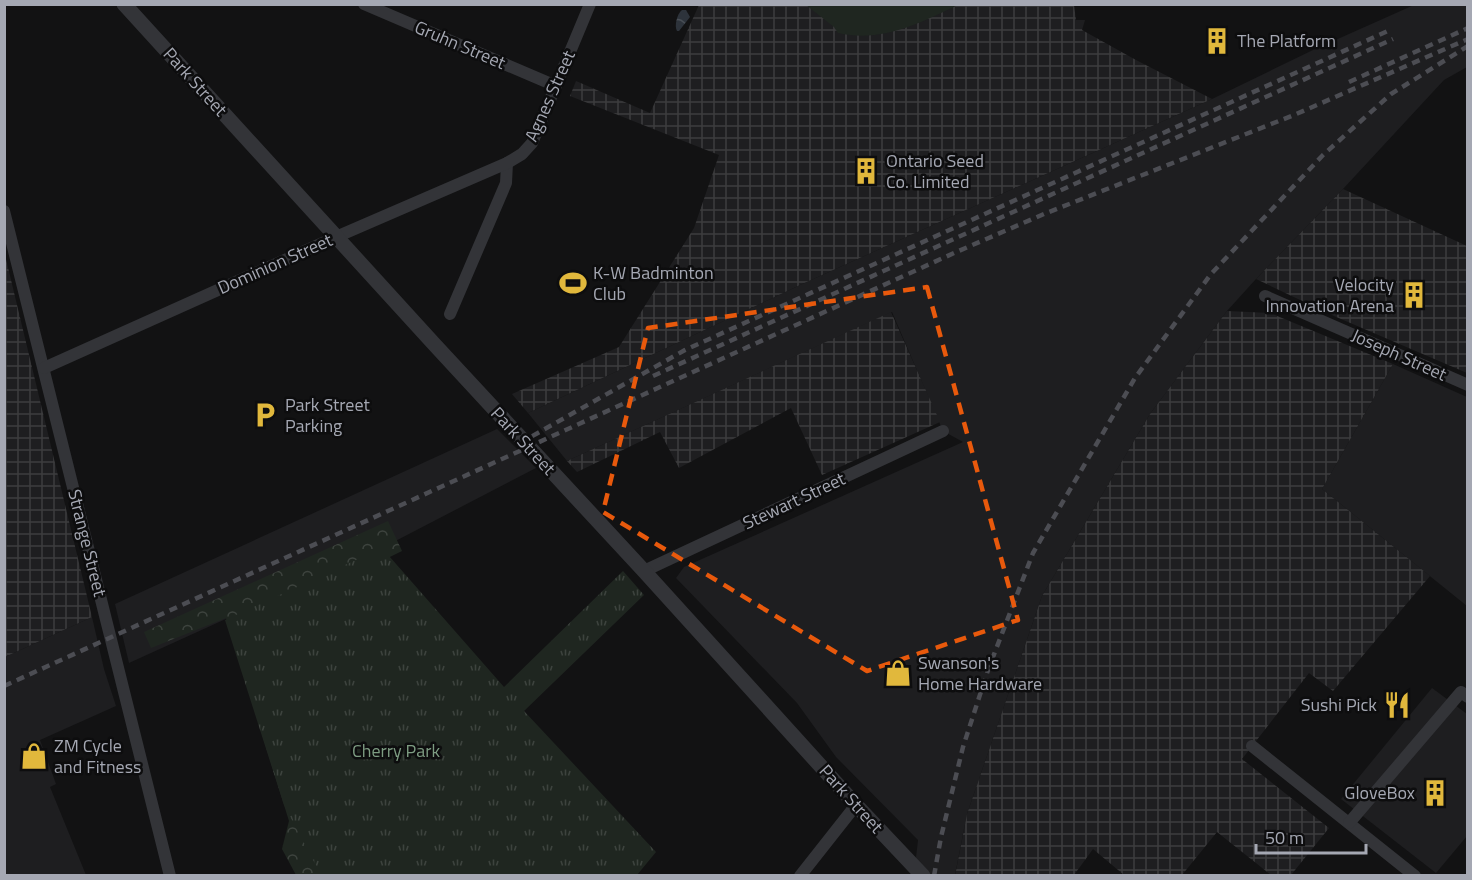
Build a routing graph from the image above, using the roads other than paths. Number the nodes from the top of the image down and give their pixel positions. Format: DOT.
graph roads {
  1 [pos="124,4"];
  2 [pos="364,4"];
  3 [pos="590,4"];
  4 [pos="556,86"];
  5 [pos="507,163"];
  6 [pos="4,211"];
  7 [pos="336,237"];
  8 [pos="1265,296"];
  9 [pos="450,314"];
  10 [pos="44,368"];
  11 [pos="1467,385"];
  12 [pos="943,431"];
  13 [pos="644,571"];
  14 [pos="1467,697"];
  15 [pos="1252,746"];
  16 [pos="856,805"];
  17 [pos="1349,823"];
  18 [pos="170,876"];
  19 [pos="800,876"];
  20 [pos="924,876"];
  21 [pos="1415,876"];
  1 -- 7 [label="street, Park Street"];
  2 -- 4 [label="street, Gruhn Street"];
  3 -- 4 [label="street, Agnes Street"];
  4 -- 5 [label="street, Agnes Street"];
  5 -- 7 [label="street, Dominion Street"];
  5 -- 9 [label="street"];
  6 -- 10 [label="street, Strange Street"];
  7 -- 10 [label="street, Dominion Street"];
  7 -- 13 [label="street, Park Street"];
  8 -- 11 [label="street, Joseph Street"];
  10 -- 18 [label="street, Strange Street"];
  12 -- 13 [label="street, Stewart Street"];
  13 -- 16 [label="street, Park Street"];
  14 -- 17 [label="street"];
  15 -- 17 [label="street"];
  16 -- 19 [label="street"];
  16 -- 20 [label="street, Park Street"];
  17 -- 21 [label="street"];
}
